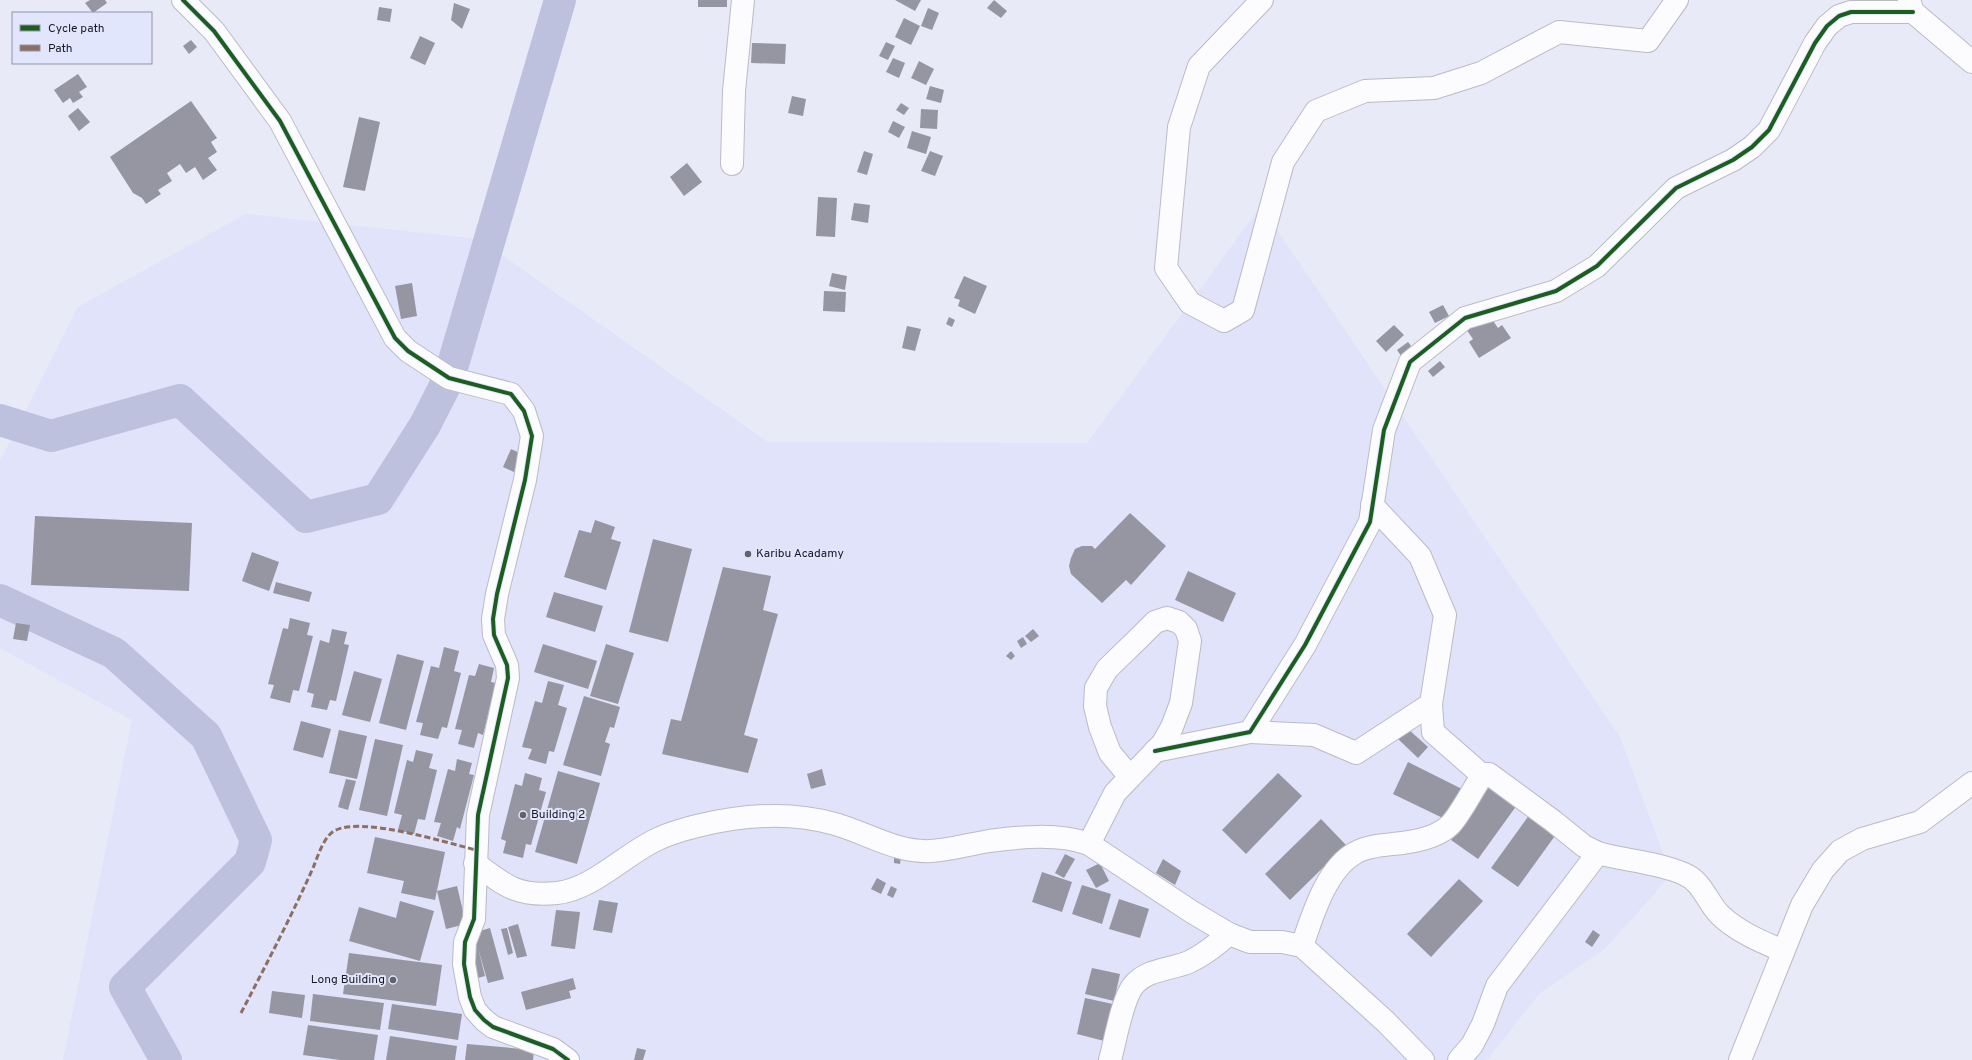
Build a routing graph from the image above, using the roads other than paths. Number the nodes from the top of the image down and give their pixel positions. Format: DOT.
graph roads {
  1 [pos="183,0"];
  2 [pos="743,0"];
  3 [pos="1262,0"];
  4 [pos="1677,0"];
  5 [pos="1911,6"];
  6 [pos="1972,62"];
  7 [pos="732,164"];
  8 [pos="1372,505"];
  9 [pos="1431,704"];
  10 [pos="1250,732"];
  11 [pos="1155,751"];
  12 [pos="1482,775"];
  13 [pos="1130,777"];
  14 [pos="1972,783"];
  15 [pos="1089,844"];
  16 [pos="1598,853"];
  17 [pos="475,863"];
  18 [pos="1229,934"];
  19 [pos="1302,946"];
  20 [pos="1783,951"];
  21 [pos="1401,1051"];
  22 [pos="568,1060"];
  23 [pos="1110,1060"];
  24 [pos="1423,1060"];
  25 [pos="1459,1060"];
  26 [pos="1740,1060"];
  1 -- 17 [label="street"];
  2 -- 7 [label="street"];
  3 -- 4 [label="street"];
  5 -- 6 [label="street"];
  5 -- 8 [label="street"];
  8 -- 9 [label="street"];
  8 -- 10 [label="street"];
  9 -- 10 [label="street"];
  9 -- 12 [label="street"];
  10 -- 11 [label="street"];
  11 -- 13 [label="street"];
  11 -- 13 [label="street"];
  12 -- 16 [label="street"];
  12 -- 19 [label="street"];
  13 -- 15 [label="street"];
  14 -- 20 [label="street"];
  15 -- 17 [label="street"];
  15 -- 18 [label="street"];
  16 -- 20 [label="street"];
  16 -- 25 [label="street"];
  17 -- 22 [label="street"];
  18 -- 19 [label="street"];
  18 -- 23 [label="street"];
  19 -- 21 [label="street"];
  20 -- 26 [label="street"];
  21 -- 24 [label="street"];
}
